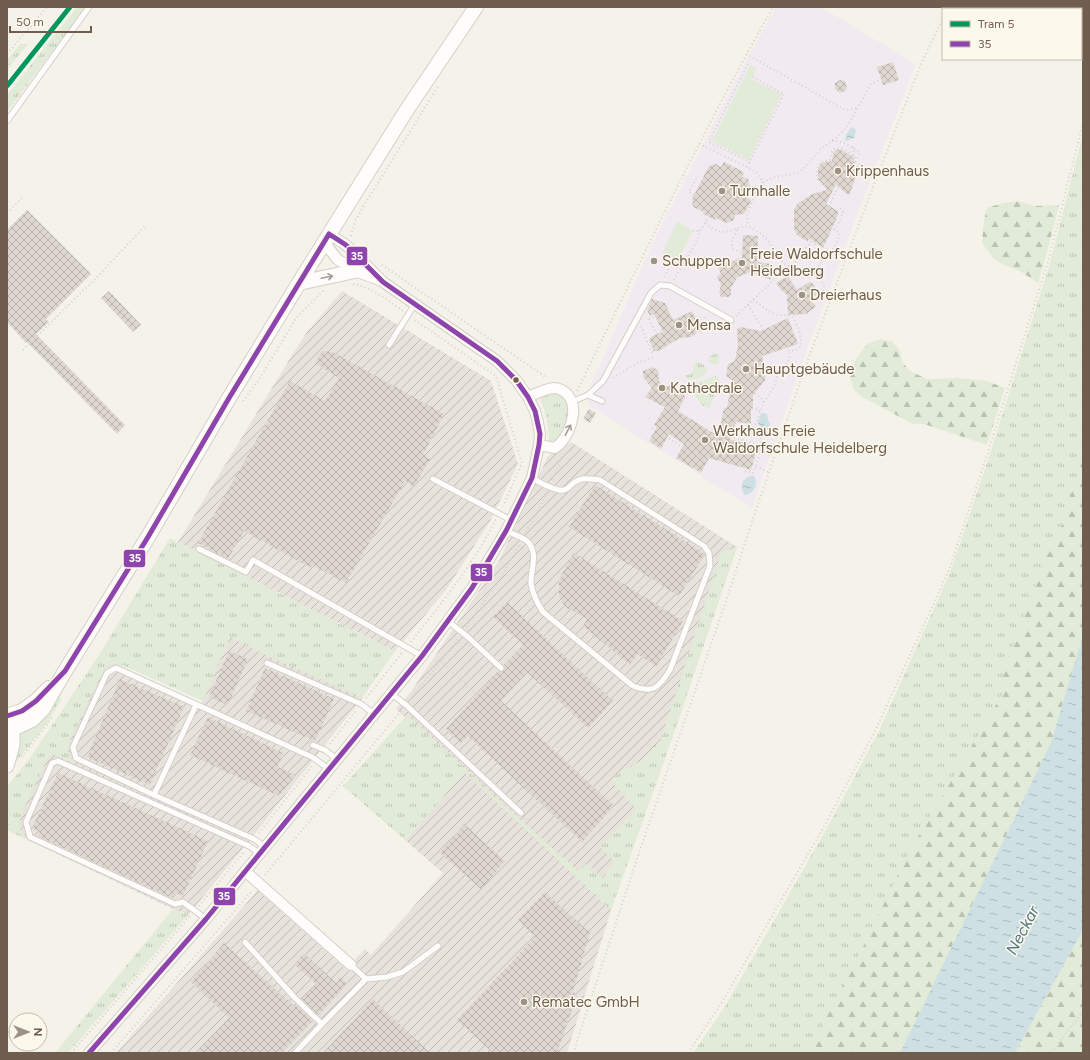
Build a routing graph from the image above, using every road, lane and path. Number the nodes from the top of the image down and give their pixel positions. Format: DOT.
graph roads {
  1 [pos="46,7"];
  2 [pos="89,7"];
  3 [pos="476,7"];
  4 [pos="773,7"];
  5 [pos="942,20"];
  6 [pos="7,54"];
  7 [pos="746,54"];
  8 [pos="748,64"];
  9 [pos="753,77"];
  10 [pos="881,79"];
  11 [pos="441,83"];
  12 [pos="858,108"];
  13 [pos="7,121"];
  14 [pos="1083,123"];
  15 [pos="832,141"];
  16 [pos="699,144"];
  17 [pos="853,147"];
  18 [pos="854,156"];
  19 [pos="750,162"];
  20 [pos="855,163"];
  21 [pos="746,167"];
  22 [pos="862,174"];
  23 [pos="697,177"];
  24 [pos="764,182"];
  25 [pos="841,182"];
  26 [pos="825,184"];
  27 [pos="694,195"];
  28 [pos="24,196"];
  29 [pos="829,206"];
  30 [pos="840,207"];
  31 [pos="7,213"];
  32 [pos="709,217"];
  33 [pos="705,223"];
  34 [pos="145,226"];
  35 [pos="748,226"];
  36 [pos="738,229"];
  37 [pos="693,231"];
  38 [pos="700,231"];
  39 [pos="327,238"];
  40 [pos="355,240"];
  41 [pos="806,248"];
  42 [pos="742,253"];
  43 [pos="674,260"];
  44 [pos="798,260"];
  45 [pos="821,260"];
  46 [pos="380,264"];
  47 [pos="789,266"];
  48 [pos="355,271"];
  49 [pos="812,274"];
  50 [pos="383,282"];
  51 [pos="299,283"];
  52 [pos="347,284"];
  53 [pos="660,285"];
  54 [pos="670,286"];
  55 [pos="814,296"];
  56 [pos="753,300"];
  57 [pos="415,304"];
  58 [pos="748,305"];
  59 [pos="707,307"];
  60 [pos="408,315"];
  61 [pos="655,316"];
  62 [pos="649,319"];
  63 [pos="731,320"];
  64 [pos="638,322"];
  65 [pos="763,329"];
  66 [pos="662,331"];
  67 [pos="701,333"];
  68 [pos="389,345"];
  69 [pos="787,348"];
  70 [pos="23,350"];
  71 [pos="789,351"];
  72 [pos="772,369"];
  73 [pos="778,375"];
  74 [pos="552,382"];
  75 [pos="598,386"];
  76 [pos="755,393"];
  77 [pos="588,395"];
  78 [pos="528,397"];
  79 [pos="574,400"];
  80 [pos="602,401"];
  81 [pos="764,402"];
  82 [pos="752,408"];
  83 [pos="760,412"];
  84 [pos="721,425"];
  85 [pos="753,427"];
  86 [pos="652,428"];
  87 [pos="719,433"];
  88 [pos="539,445"];
  89 [pos="762,446"];
  90 [pos="707,462"];
  91 [pos="756,466"];
  92 [pos="745,471"];
  93 [pos="769,472"];
  94 [pos="532,478"];
  95 [pos="433,479"];
  96 [pos="499,514"];
  97 [pos="512,520"];
  98 [pos="506,531"];
  99 [pos="200,549"];
  100 [pos="448,622"];
  101 [pos="406,647"];
  102 [pos="422,656"];
  103 [pos="441,661"];
  104 [pos="267,663"];
  105 [pos="501,668"];
  106 [pos="64,671"];
  107 [pos="392,694"];
  108 [pos="477,695"];
  109 [pos="361,704"];
  110 [pos="196,705"];
  111 [pos="374,714"];
  112 [pos="7,716"];
  113 [pos="9,726"];
  114 [pos="313,745"];
  115 [pos="325,750"];
  116 [pos="337,759"];
  117 [pos="317,760"];
  118 [pos="7,766"];
  119 [pos="329,769"];
  120 [pos="154,795"];
  121 [pos="521,813"];
  122 [pos="254,839"];
  123 [pos="249,846"];
  124 [pos="262,850"];
  125 [pos="244,871"];
  126 [pos="195,911"];
  127 [pos="206,920"];
  128 [pos="245,942"];
  129 [pos="438,946"];
  130 [pos="351,965"];
  131 [pos="366,979"];
  132 [pos="1083,1011"];
  133 [pos="322,1024"];
  134 [pos="71,1053"];
  135 [pos="89,1053"];
  136 [pos="296,1053"];
  137 [pos="573,1053"];
  138 [pos="688,1053"];
  139 [pos="1051,1053"];
  1 -- 6 [label="path"];
  2 -- 13 [label="lane"];
  3 -- 39 [label="main road"];
  4 -- 7 [label="path"];
  5 -- 93 [label="path"];
  7 -- 12 [label="path"];
  7 -- 16 [label="path"];
  8 -- 19 [label="path"];
  9 -- 19 [label="path"];
  10 -- 12 [label="path"];
  11 -- 40 [label="path"];
  12 -- 15 [label="path"];
  14 -- 138 [label="path"];
  15 -- 17 [label="path"];
  15 -- 24 [label="path"];
  16 -- 21 [label="path"];
  16 -- 79 [label="path"];
  17 -- 18 [label="path"];
  17 -- 20 [label="path"];
  18 -- 20 [label="path"];
  18 -- 26 [label="path"];
  19 -- 21 [label="path"];
  20 -- 22 [label="path"];
  21 -- 24 [label="path"];
  23 -- 27 [label="path"];
  24 -- 35 [label="path"];
  25 -- 29 [label="path"];
  28 -- 31 [label="path"];
  30 -- 45 [label="path"];
  32 -- 33 [label="path"];
  33 -- 36 [label="path"];
  33 -- 38 [label="path"];
  34 -- 70 [label="path"];
  35 -- 36 [label="path"];
  35 -- 47 [label="path"];
  36 -- 42 [label="path"];
  37 -- 38 [label="path"];
  38 -- 54 [label="path"];
  39 -- 48 [label="street"];
  39 -- 50 [label="street"];
  39 -- 51 [label="main road"];
  41 -- 45 [label="path"];
  43 -- 53 [label="path"];
  44 -- 47 [label="path"];
  45 -- 49 [label="path"];
  46 -- 74 [label="path"];
  47 -- 49 [label="path"];
  47 -- 56 [label="path"];
  48 -- 50 [label="street"];
  51 -- 48 [label="main road, one-way"];
  49 -- 55 [label="path"];
  50 -- 57 [label="street"];
  51 -- 106 [label="main road"];
  52 -- 60 [label="path"];
  53 -- 54 [label="lane"];
  53 -- 64 [label="lane"];
  54 -- 59 [label="lane"];
  56 -- 58 [label="path"];
  56 -- 71 [label="path"];
  57 -- 60 [label="lane"];
  57 -- 78 [label="street"];
  58 -- 63 [label="path"];
  58 -- 65 [label="path"];
  59 -- 63 [label="lane"];
  59 -- 67 [label="path"];
  60 -- 68 [label="lane"];
  60 -- 96 [label="path"];
  61 -- 62 [label="path"];
  62 -- 64 [label="path"];
  62 -- 66 [label="path"];
  64 -- 75 [label="lane"];
  64 -- 75 [label="path"];
  69 -- 71 [label="path"];
  71 -- 73 [label="path"];
  72 -- 73 [label="path"];
  73 -- 81 [label="path"];
  75 -- 77 [label="lane"];
  76 -- 81 [label="path"];
  77 -- 79 [label="lane"];
  77 -- 80 [label="lane"];
  78 -- 79 [label="street"];
  78 -- 88 [label="street"];
  88 -- 79 [label="street, one-way"];
  81 -- 83 [label="path"];
  82 -- 83 [label="path"];
  83 -- 85 [label="path"];
  84 -- 85 [label="path"];
  85 -- 89 [label="path"];
  86 -- 90 [label="path"];
  87 -- 89 [label="path"];
  88 -- 94 [label="street"];
  89 -- 91 [label="path"];
  91 -- 92 [label="path"];
  91 -- 93 [label="path"];
  93 -- 137 [label="path"];
  94 -- 97 [label="street"];
  94 -- 98 [label="lane"];
  95 -- 96 [label="lane"];
  96 -- 97 [label="lane"];
  96 -- 101 [label="path"];
  97 -- 98 [label="street"];
  98 -- 100 [label="street"];
  99 -- 101 [label="lane"];
  100 -- 102 [label="street"];
  100 -- 105 [label="lane"];
  101 -- 102 [label="lane"];
  101 -- 109 [label="path"];
  102 -- 107 [label="street"];
  103 -- 108 [label="path"];
  104 -- 109 [label="lane"];
  106 -- 112 [label="main road"];
  106 -- 113 [label="main road"];
  107 -- 111 [label="street"];
  107 -- 121 [label="lane"];
  109 -- 111 [label="lane"];
  109 -- 115 [label="path"];
  110 -- 117 [label="lane"];
  110 -- 120 [label="lane"];
  110 -- 120 [label="lane"];
  111 -- 116 [label="street"];
  113 -- 118 [label="street"];
  114 -- 115 [label="lane"];
  115 -- 116 [label="lane"];
  116 -- 119 [label="street"];
  117 -- 119 [label="lane"];
  117 -- 122 [label="path"];
  119 -- 124 [label="street"];
  120 -- 122 [label="lane"];
  122 -- 124 [label="lane"];
  123 -- 124 [label="lane"];
  123 -- 126 [label="path"];
  123 -- 126 [label="lane"];
  124 -- 125 [label="street"];
  125 -- 127 [label="street"];
  125 -- 130 [label="street"];
  126 -- 127 [label="lane"];
  126 -- 134 [label="path"];
  127 -- 135 [label="street"];
  128 -- 133 [label="lane"];
  129 -- 131 [label="lane"];
  130 -- 131 [label="lane"];
  131 -- 133 [label="lane"];
  132 -- 139 [label="path"];
  133 -- 136 [label="lane"];
}
